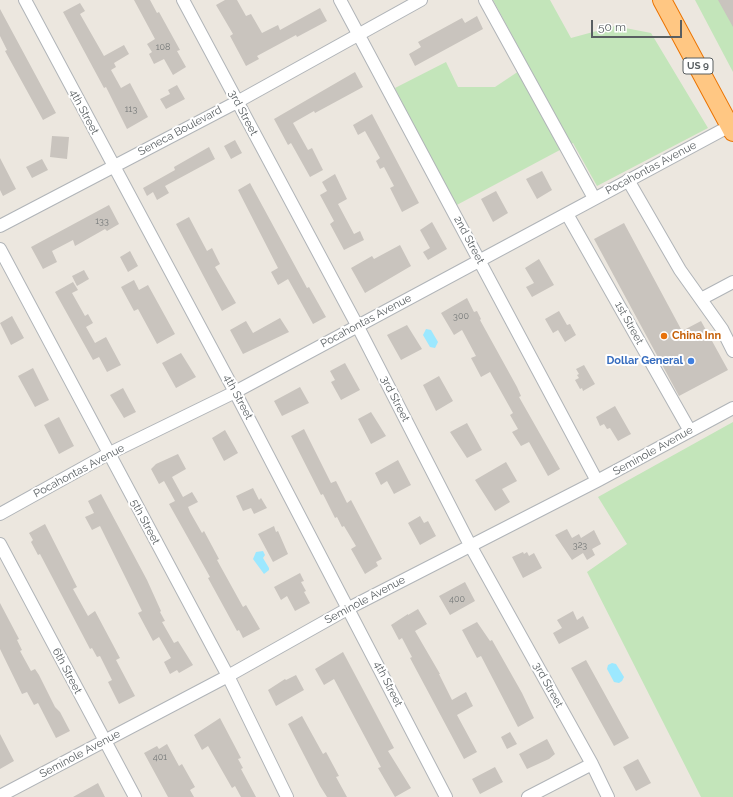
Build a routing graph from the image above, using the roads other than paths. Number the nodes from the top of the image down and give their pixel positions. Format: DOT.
graph roads {
  1 [pos="25,0"];
  2 [pos="183,0"];
  3 [pos="340,0"];
  4 [pos="422,0"];
  5 [pos="485,0"];
  6 [pos="662,0"];
  7 [pos="358,35"];
  8 [pos="237,102"];
  9 [pos="731,129"];
  10 [pos="113,166"];
  11 [pos="628,180"];
  12 [pos="594,198"];
  13 [pos="567,214"];
  14 [pos="0,226"];
  15 [pos="0,249"];
  16 [pos="480,260"];
  17 [pos="733,282"];
  18 [pos="701,299"];
  19 [pos="357,325"];
  20 [pos="733,351"];
  21 [pos="235,392"];
  22 [pos="733,408"];
  23 [pos="690,431"];
  24 [pos="108,454"];
  25 [pos="597,482"];
  26 [pos="0,514"];
  27 [pos="0,544"];
  28 [pos="470,545"];
  29 [pos="349,608"];
  30 [pos="228,676"];
  31 [pos="105,741"];
  32 [pos="592,764"];
  33 [pos="0,796"];
  34 [pos="135,797"];
  35 [pos="287,797"];
  36 [pos="446,797"];
  37 [pos="528,797"];
  38 [pos="608,797"];
  1 -- 10 [label="street, 4th Street"];
  2 -- 8 [label="street, 3rd Street"];
  3 -- 7 [label="street, 2nd Street"];
  4 -- 7 [label="street, Seneca Boulevard"];
  5 -- 12 [label="street"];
  6 -- 9 [label="highway, US 9"];
  7 -- 8 [label="street, Seneca Boulevard"];
  7 -- 16 [label="street, 2nd Street"];
  8 -- 10 [label="street, Seneca Boulevard"];
  8 -- 19 [label="street, 3rd Street"];
  9 -- 11 [label="street, Pocahontas Avenue"];
  10 -- 14 [label="street, Seneca Boulevard"];
  10 -- 21 [label="street, 4th Street"];
  11 -- 12 [label="street, Pocahontas Avenue"];
  11 -- 18 [label="street"];
  12 -- 13 [label="street, Pocahontas Avenue"];
  13 -- 16 [label="street, Pocahontas Avenue"];
  13 -- 23 [label="street, 1st Street"];
  15 -- 24 [label="street, 5th Street"];
  16 -- 19 [label="street, Pocahontas Avenue"];
  16 -- 25 [label="street, 2nd Street"];
  17 -- 18 [label="street"];
  18 -- 20 [label="street"];
  19 -- 21 [label="street, Pocahontas Avenue"];
  19 -- 28 [label="street, 3rd Street"];
  21 -- 24 [label="street, Pocahontas Avenue"];
  21 -- 29 [label="street, 4th Street"];
  22 -- 23 [label="street, Seminole Avenue"];
  23 -- 25 [label="street, Seminole Avenue"];
  24 -- 26 [label="street, Pocahontas Avenue"];
  24 -- 30 [label="street, 5th Street"];
  25 -- 28 [label="street, Seminole Avenue"];
  27 -- 31 [label="street, 6th Street"];
  28 -- 29 [label="street, Seminole Avenue"];
  28 -- 32 [label="street, 3rd Street"];
  29 -- 30 [label="street, Seminole Avenue"];
  29 -- 36 [label="street, 4th Street"];
  30 -- 31 [label="street, Seminole Avenue"];
  30 -- 35 [label="street, 5th Street"];
  31 -- 33 [label="street, Seminole Avenue"];
  31 -- 34 [label="street, 6th Street"];
  32 -- 37 [label="street"];
  32 -- 38 [label="street, 3rd Street"];
}
